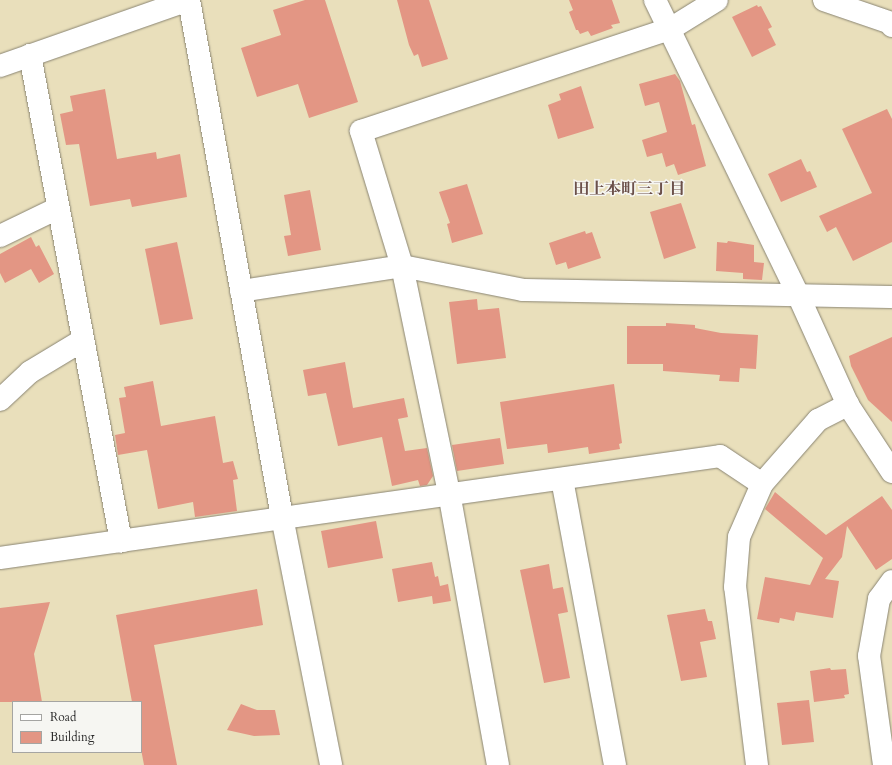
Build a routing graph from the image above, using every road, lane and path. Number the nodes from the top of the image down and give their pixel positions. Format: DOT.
graph roads {
  1 [pos="188,0"];
  2 [pos="655,0"];
  3 [pos="717,0"];
  4 [pos="824,0"];
  5 [pos="892,26"];
  6 [pos="670,29"];
  7 [pos="30,55"];
  8 [pos="0,66"];
  9 [pos="58,208"];
  10 [pos="0,236"];
  11 [pos="402,266"];
  12 [pos="241,291"];
  13 [pos="799,297"];
  14 [pos="892,297"];
  15 [pos="84,340"];
  16 [pos="0,400"];
  17 [pos="848,406"];
  18 [pos="892,472"];
  19 [pos="562,479"];
  20 [pos="762,484"];
  21 [pos="449,493"];
  22 [pos="282,517"];
  23 [pos="121,542"];
  24 [pos="0,558"];
  25 [pos="892,581"];
  26 [pos="331,765"];
  27 [pos="498,765"];
  28 [pos="615,765"];
  29 [pos="757,765"];
  30 [pos="884,765"];
  1 -- 7 [label="street"];
  1 -- 12 [label="street"];
  2 -- 6 [label="street"];
  3 -- 6 [label="street"];
  4 -- 5 [label="street"];
  6 -- 11 [label="street"];
  6 -- 13 [label="street"];
  7 -- 8 [label="street"];
  7 -- 9 [label="street"];
  9 -- 10 [label="street"];
  9 -- 15 [label="street"];
  11 -- 12 [label="street"];
  11 -- 13 [label="street"];
  11 -- 21 [label="street"];
  12 -- 22 [label="street"];
  13 -- 14 [label="street"];
  13 -- 17 [label="street"];
  15 -- 16 [label="street"];
  15 -- 23 [label="street"];
  17 -- 18 [label="street"];
  17 -- 20 [label="street"];
  19 -- 20 [label="street"];
  19 -- 21 [label="street"];
  19 -- 28 [label="street"];
  20 -- 29 [label="street"];
  21 -- 22 [label="street"];
  21 -- 27 [label="street"];
  22 -- 23 [label="street"];
  22 -- 26 [label="street"];
  23 -- 24 [label="street"];
  25 -- 30 [label="street"];
}
